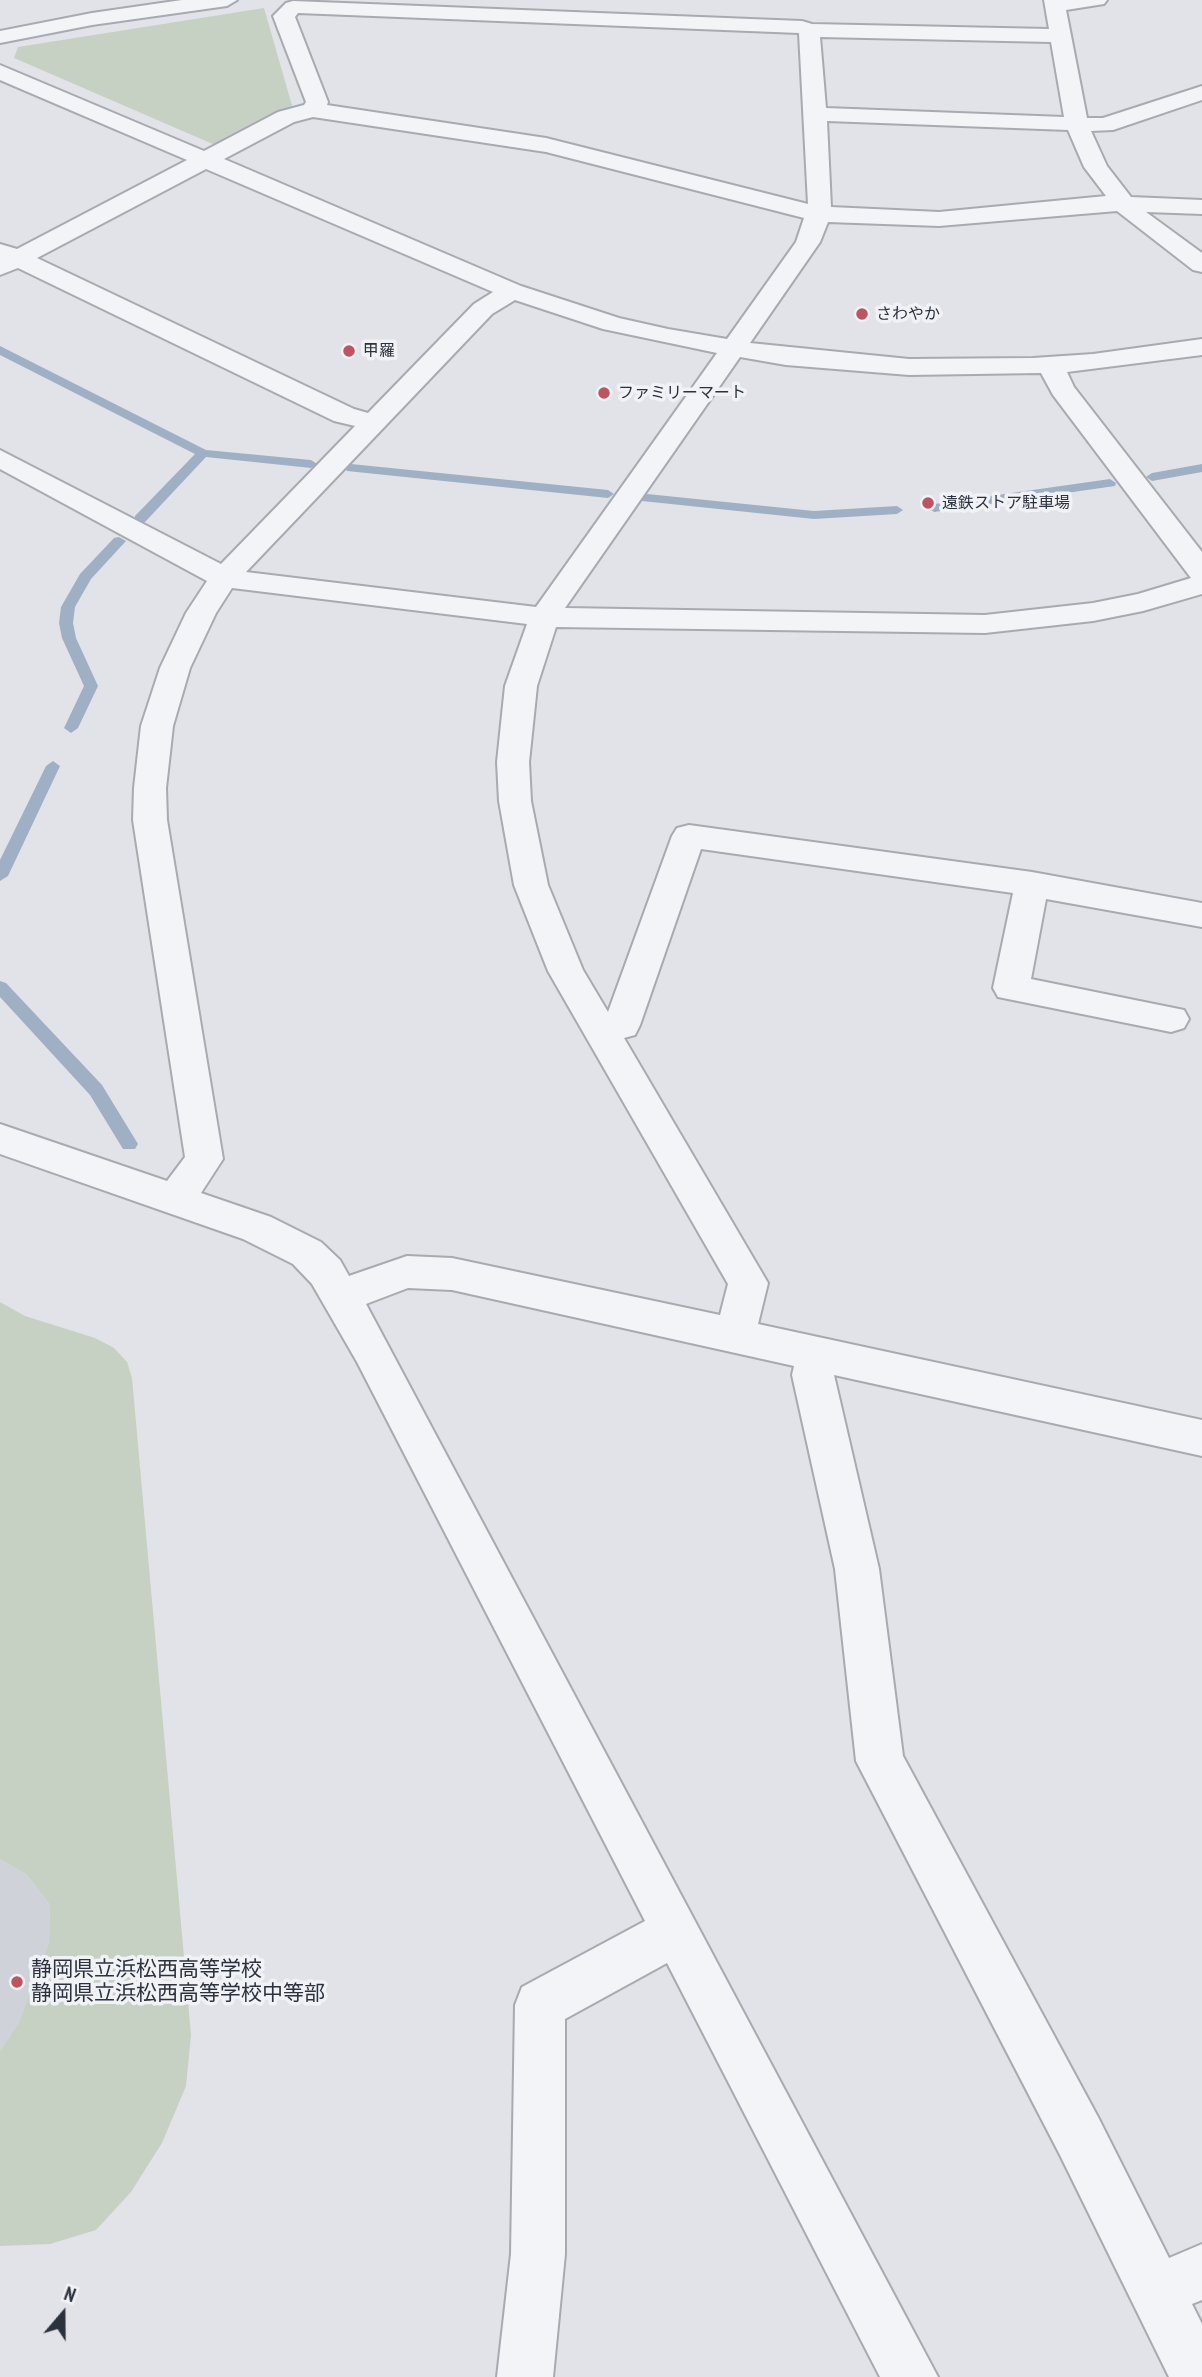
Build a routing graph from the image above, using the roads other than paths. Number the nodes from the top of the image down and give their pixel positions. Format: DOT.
graph roads {
  1 [pos="228,0"];
  2 [pos="1097,0"];
  3 [pos="1054,2"];
  4 [pos="809,30"];
  5 [pos="1060,36"];
  6 [pos="0,37"];
  7 [pos="0,72"];
  8 [pos="1202,93"];
  9 [pos="313,110"];
  10 [pos="815,114"];
  11 [pos="1077,125"];
  12 [pos="206,161"];
  13 [pos="1125,204"];
  14 [pos="1202,207"];
  15 [pos="819,214"];
  16 [pos="6,259"];
  17 [pos="1202,265"];
  18 [pos="512,291"];
  19 [pos="1202,347"];
  20 [pos="732,349"];
  21 [pos="1050,365"];
  22 [pos="373,423"];
  23 [pos="0,458"];
  24 [pos="1202,572"];
  25 [pos="224,578"];
  26 [pos="1202,584"];
  27 [pos="544,617"];
  28 [pos="1032,884"];
  29 [pos="1202,915"];
  30 [pos="1171,1019"];
  31 [pos="600,1032"];
  32 [pos="0,1139"];
  33 [pos="175,1200"];
  34 [pos="342,1296"];
  35 [pos="735,1334"];
  36 [pos="817,1352"];
  37 [pos="1202,1438"];
  38 [pos="676,1931"];
  39 [pos="1179,2282"];
  40 [pos="526,2377"];
  41 [pos="910,2377"];
  42 [pos="1199,2377"];
  1 -- 6 [label="street"];
  2 -- 3 [label="street"];
  3 -- 5 [label="street"];
  4 -- 5 [label="street"];
  4 -- 9 [label="street"];
  4 -- 10 [label="street"];
  5 -- 11 [label="street"];
  7 -- 12 [label="street"];
  8 -- 11 [label="street"];
  9 -- 12 [label="street"];
  9 -- 15 [label="street"];
  10 -- 11 [label="street"];
  10 -- 15 [label="street"];
  11 -- 13 [label="street"];
  12 -- 16 [label="street"];
  12 -- 18 [label="street"];
  13 -- 14 [label="street"];
  13 -- 15 [label="street"];
  13 -- 17 [label="street"];
  15 -- 20 [label="street"];
  16 -- 22 [label="street"];
  18 -- 20 [label="street"];
  18 -- 22 [label="street"];
  19 -- 21 [label="street"];
  20 -- 21 [label="street"];
  20 -- 27 [label="street"];
  21 -- 24 [label="street"];
  22 -- 25 [label="street"];
  23 -- 25 [label="street"];
  25 -- 27 [label="street"];
  25 -- 33 [label="street"];
  26 -- 27 [label="street"];
  27 -- 31 [label="street"];
  28 -- 29 [label="street"];
  28 -- 30 [label="street"];
  28 -- 31 [label="street"];
  31 -- 35 [label="street"];
  32 -- 33 [label="street"];
  33 -- 34 [label="street"];
  34 -- 35 [label="street"];
  34 -- 38 [label="street"];
  35 -- 36 [label="street"];
  36 -- 37 [label="street"];
  36 -- 39 [label="street"];
  38 -- 40 [label="street"];
  38 -- 41 [label="street"];
  39 -- 42 [label="street"];
}
